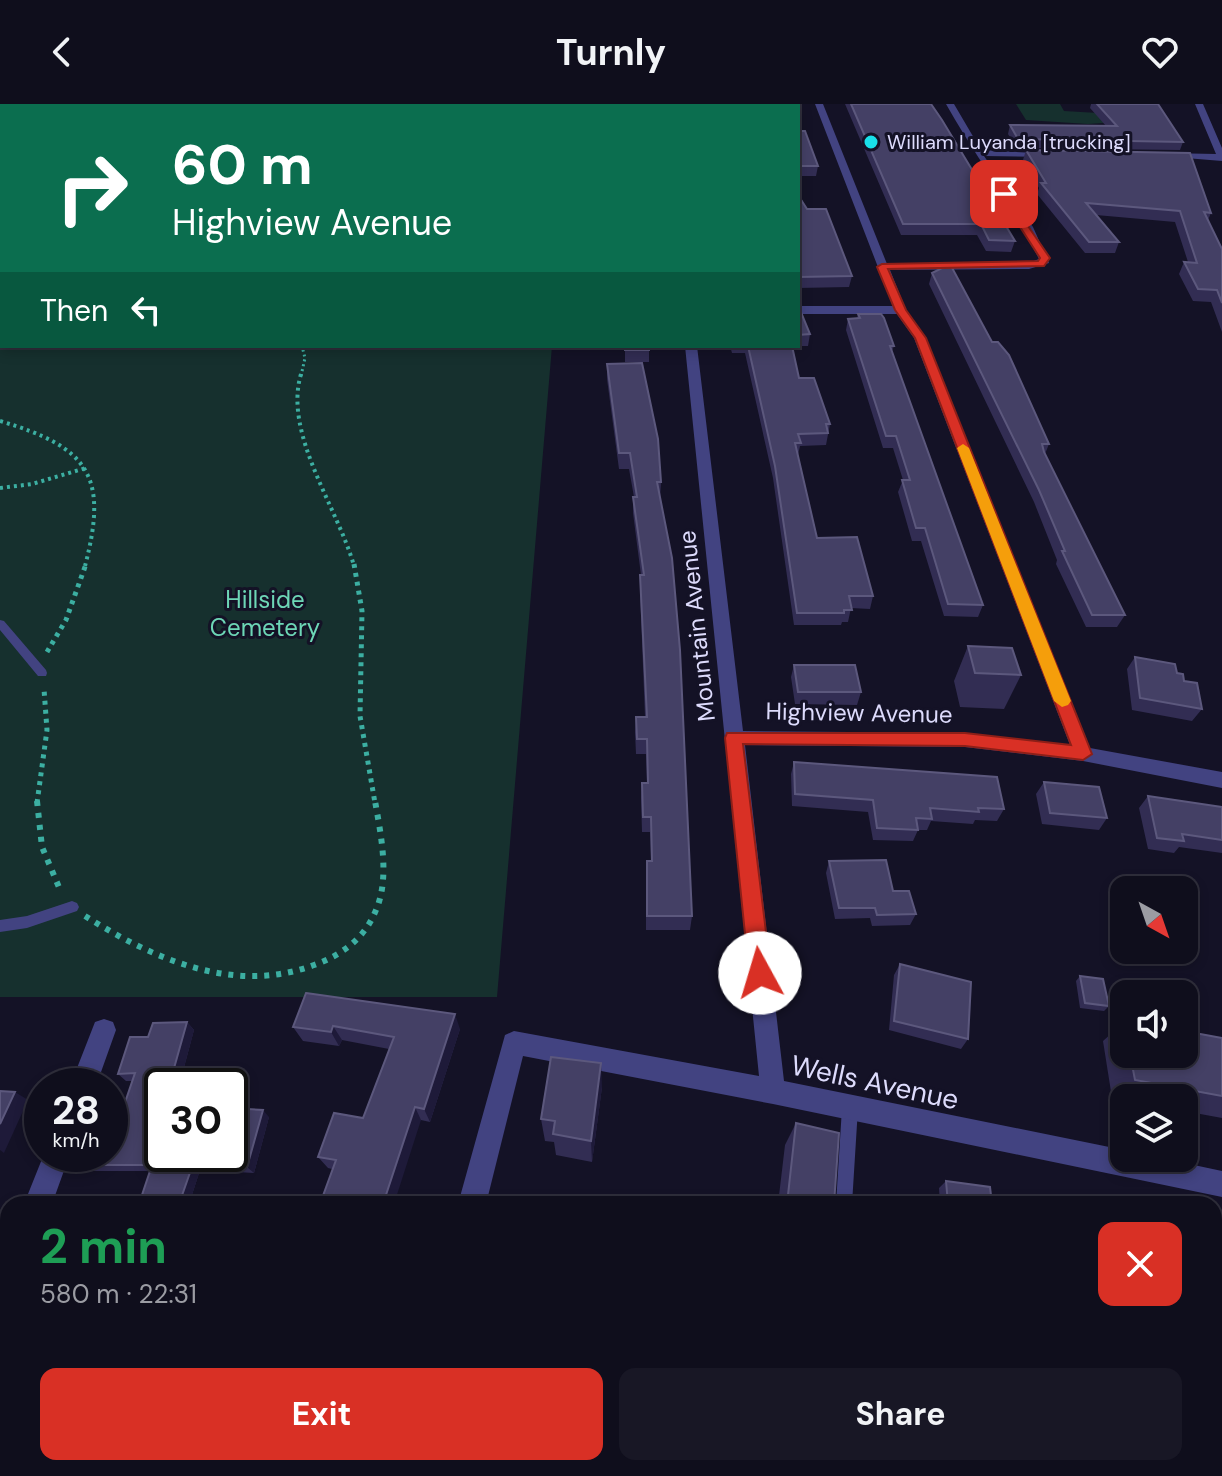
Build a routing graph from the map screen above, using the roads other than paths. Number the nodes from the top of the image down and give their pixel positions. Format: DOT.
graph roads {
  1 [pos="819,104"];
  2 [pos="950,104"];
  3 [pos="1205,108"];
  4 [pos="978,153"];
  5 [pos="1065,154"];
  6 [pos="1158,156"];
  7 [pos="1222,158"];
  8 [pos="882,267"];
  9 [pos="800,310"];
  10 [pos="900,310"];
  11 [pos="691,348"];
  12 [pos="0,623"];
  13 [pos="42,673"];
  14 [pos="733,738"];
  15 [pos="1083,754"];
  16 [pos="1222,780"];
  17 [pos="72,907"];
  18 [pos="0,926"];
  19 [pos="104,1030"];
  20 [pos="90,1068"];
  21 [pos="773,1091"];
  22 [pos="850,1108"];
  23 [pos="50,1172"];
  24 [pos="1222,1184"];
  25 [pos="41,1196"];
  26 [pos="474,1196"];
  27 [pos="844,1196"];
  1 -- 8 [label="street"];
  2 -- 4 [label="street"];
  3 -- 7 [label="street"];
  4 -- 5 [label="street"];
  4 -- 8 [label="street"];
  6 -- 7 [label="street"];
  8 -- 10 [label="street"];
  9 -- 10 [label="street"];
  10 -- 15 [label="street"];
  11 -- 14 [label="street, Mountain Avenue"];
  12 -- 13 [label="lane"];
  14 -- 15 [label="street, Highview Avenue"];
  14 -- 21 [label="street, Mountain Avenue"];
  15 -- 16 [label="street, Highview Avenue"];
  17 -- 18 [label="lane"];
  19 -- 20 [label="street"];
  21 -- 22 [label="street, Wells Avenue"];
  21 -- 26 [label="street, Wells Avenue"];
  22 -- 24 [label="street, Wells Avenue"];
  22 -- 27 [label="lane"];
  23 -- 25 [label="street"];
}
